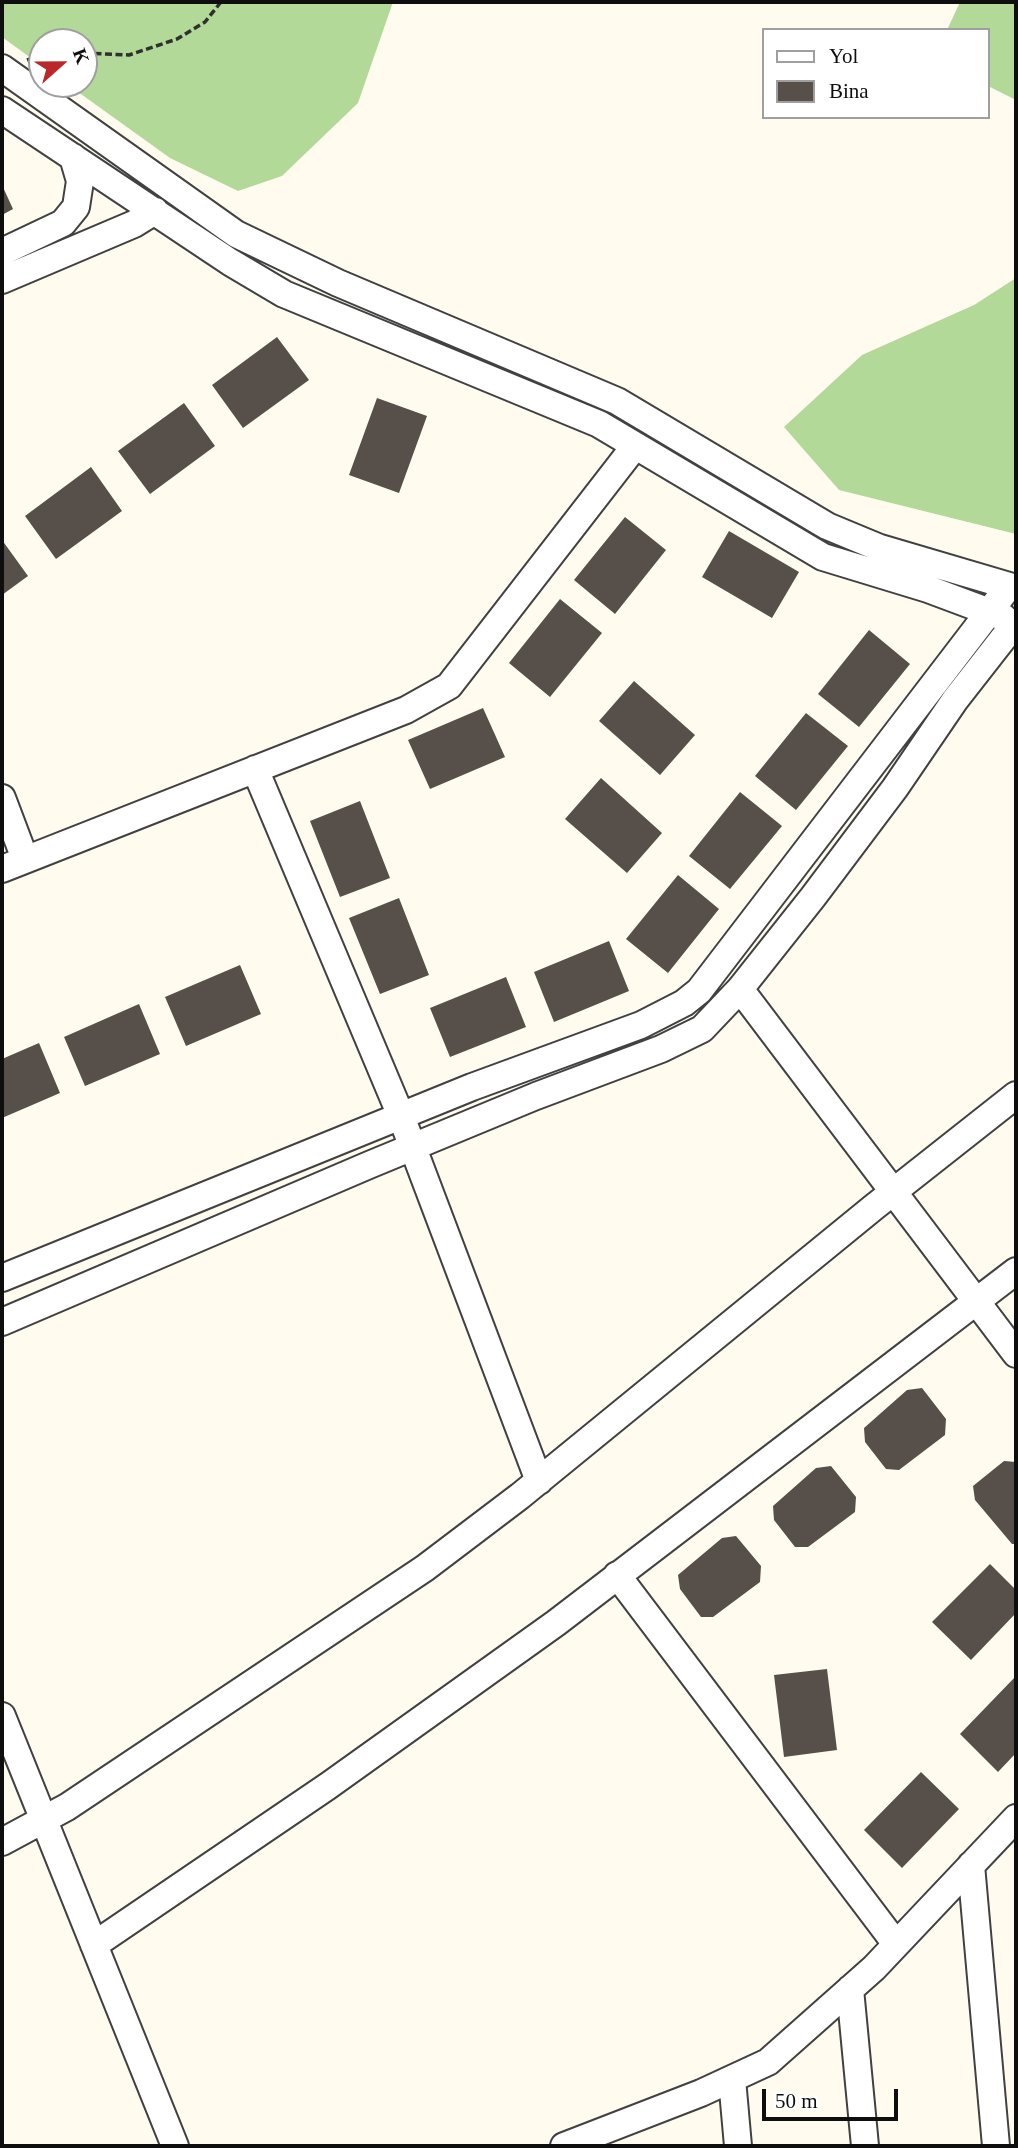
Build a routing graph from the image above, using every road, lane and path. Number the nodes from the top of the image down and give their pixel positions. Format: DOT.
graph roads {
  1 [pos="221,2"];
  2 [pos="98,54"];
  3 [pos="2,68"];
  4 [pos="2,110"];
  5 [pos="73,157"];
  6 [pos="155,211"];
  7 [pos="2,253"];
  8 [pos="2,280"];
  9 [pos="635,446"];
  10 [pos="1012,587"];
  11 [pos="989,612"];
  12 [pos="1016,622"];
  13 [pos="255,769"];
  14 [pos="2,798"];
  15 [pos="13,864"];
  16 [pos="740,989"];
  17 [pos="1016,1095"];
  18 [pos="401,1116"];
  19 [pos="412,1148"];
  20 [pos="895,1191"];
  21 [pos="1016,1270"];
  22 [pos="2,1278"];
  23 [pos="978,1302"];
  24 [pos="2,1322"];
  25 [pos="1016,1354"];
  26 [pos="539,1481"];
  27 [pos="617,1575"];
  28 [pos="2,1716"];
  29 [pos="1016,1818"];
  30 [pos="44,1821"];
  31 [pos="2,1842"];
  32 [pos="971,1865"];
  33 [pos="896,1944"];
  34 [pos="94,1945"];
  35 [pos="850,1989"];
  36 [pos="732,2079"];
  37 [pos="609,2138"];
  38 [pos="175,2146"];
  39 [pos="564,2146"];
  40 [pos="738,2146"];
  41 [pos="865,2146"];
  42 [pos="996,2146"];
  1 -- 2 [label="path"];
  3 -- 10 [label="street"];
  4 -- 5 [label="street"];
  5 -- 6 [label="street"];
  5 -- 7 [label="street"];
  6 -- 8 [label="street"];
  6 -- 9 [label="street"];
  9 -- 11 [label="street"];
  9 -- 13 [label="street"];
  10 -- 11 [label="street"];
  11 -- 12 [label="street"];
  11 -- 18 [label="street"];
  12 -- 16 [label="street"];
  13 -- 15 [label="street"];
  13 -- 18 [label="street"];
  14 -- 15 [label="street"];
  16 -- 19 [label="street"];
  16 -- 20 [label="street"];
  17 -- 20 [label="street"];
  18 -- 19 [label="street"];
  18 -- 22 [label="street"];
  19 -- 24 [label="street"];
  19 -- 26 [label="street"];
  20 -- 23 [label="street"];
  20 -- 26 [label="street"];
  21 -- 23 [label="street"];
  23 -- 25 [label="street"];
  23 -- 27 [label="street"];
  26 -- 30 [label="street"];
  27 -- 33 [label="street"];
  27 -- 34 [label="street"];
  28 -- 30 [label="street"];
  29 -- 32 [label="street"];
  30 -- 31 [label="street"];
  30 -- 34 [label="street"];
  32 -- 33 [label="street"];
  32 -- 42 [label="street"];
  33 -- 35 [label="street"];
  34 -- 38 [label="street"];
  35 -- 36 [label="street"];
  35 -- 41 [label="street"];
  36 -- 37 [label="street"];
  36 -- 40 [label="street"];
  37 -- 39 [label="street"];
}
